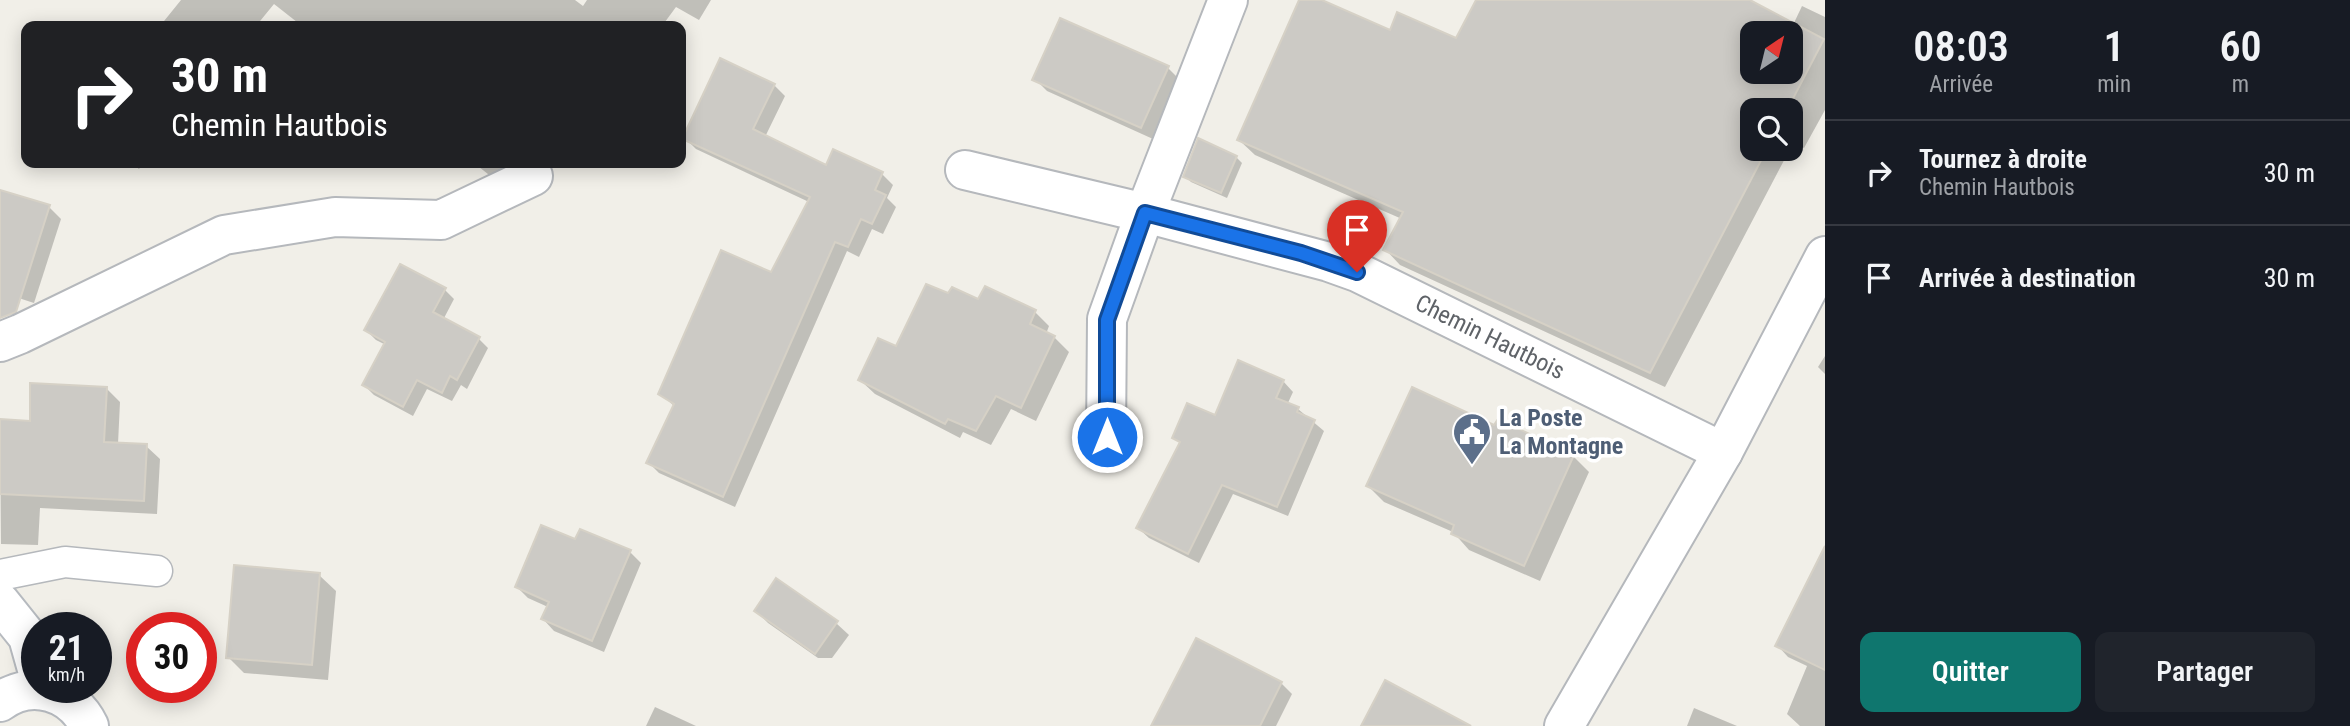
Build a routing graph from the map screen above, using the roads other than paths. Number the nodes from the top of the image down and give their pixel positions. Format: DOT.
graph roads {
  1 [pos="1228,0"];
  2 [pos="965,170"];
  3 [pos="533,176"];
  4 [pos="1145,213"];
  5 [pos="1825,256"];
  6 [pos="0,342"];
  7 [pos="1107,437"];
  8 [pos="1723,452"];
  9 [pos="157,571"];
  10 [pos="0,575"];
  11 [pos="0,603"];
  12 [pos="21,629"];
  13 [pos="21,692"];
  14 [pos="0,702"];
  15 [pos="73,703"];
  16 [pos="95,722"];
  17 [pos="1564,726"];
  1 -- 4 [label="street"];
  2 -- 4 [label="street, Chemin Hautbois"];
  3 -- 6 [label="street"];
  4 -- 7 [label="street"];
  4 -- 8 [label="street, Chemin Hautbois"];
  5 -- 8 [label="street"];
  8 -- 17 [label="street"];
  9 -- 10 [label="lane"];
  11 -- 12 [label="street"];
  13 -- 14 [label="street"];
  15 -- 16 [label="street"];
}
